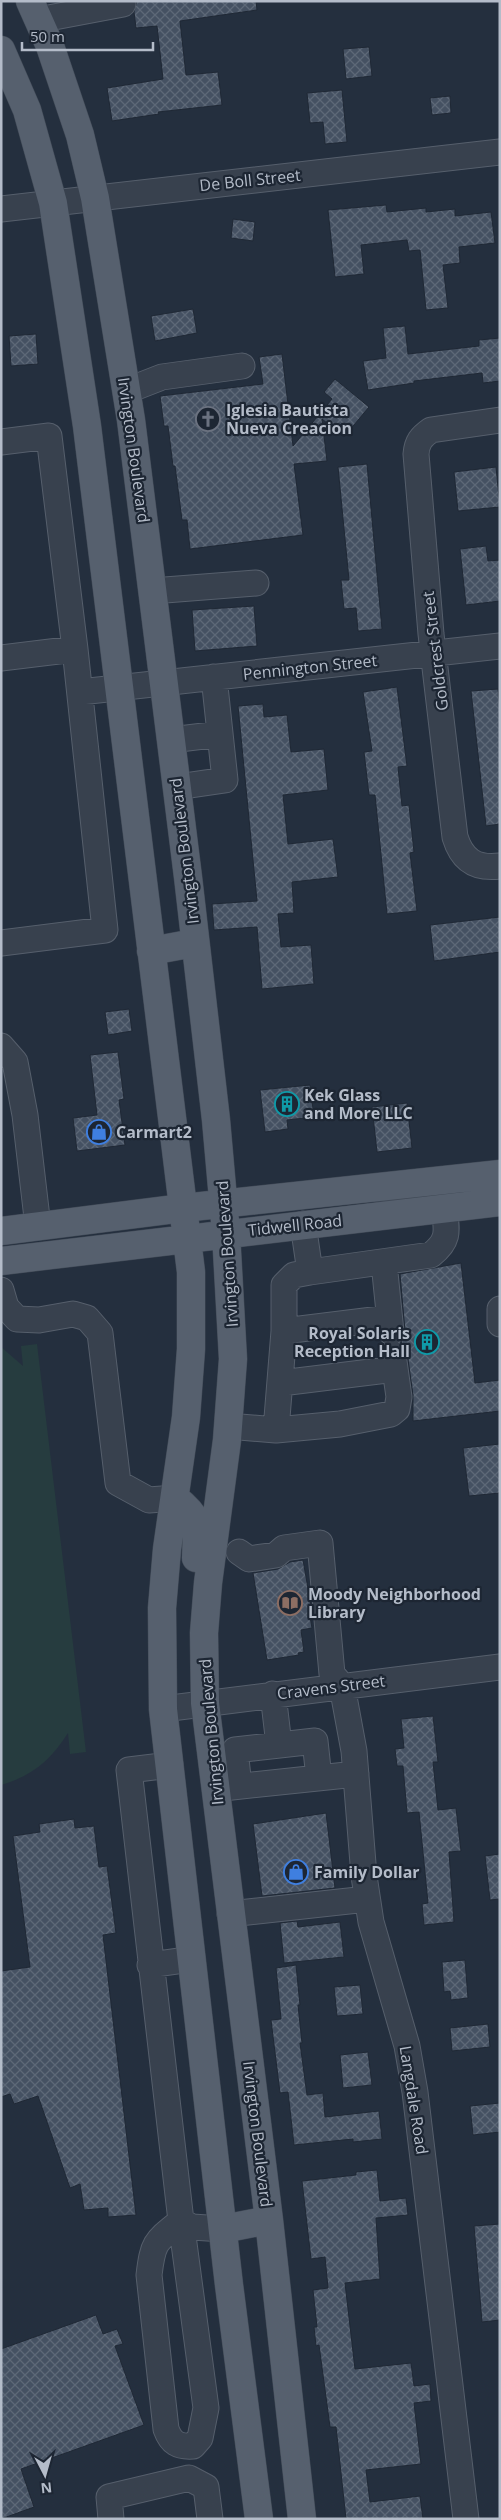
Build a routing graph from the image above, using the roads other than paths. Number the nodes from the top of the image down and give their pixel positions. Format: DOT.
graph roads {
  1 [pos="123,1"];
  2 [pos="34,10"];
  3 [pos="1,50"];
  4 [pos="500,152"];
  5 [pos="95,198"];
  6 [pos="53,203"];
  7 [pos="1,209"];
  8 [pos="242,366"];
  9 [pos="126,392"];
  10 [pos="500,420"];
  11 [pos="1,442"];
  12 [pos="256,583"];
  13 [pos="152,591"];
  14 [pos="500,646"];
  15 [pos="75,649"];
  16 [pos="435,653"];
  17 [pos="1,658"];
  18 [pos="214,678"];
  19 [pos="164,683"];
  20 [pos="119,688"];
  21 [pos="80,692"];
  22 [pos="220,734"];
  23 [pos="171,740"];
  24 [pos="177,786"];
  25 [pos="500,866"];
  26 [pos="194,943"];
  27 [pos="1,944"];
  28 [pos="151,951"];
  29 [pos="1,1046"];
  30 [pos="500,1174"];
  31 [pos="454,1179"];
  32 [pos="500,1202"];
  33 [pos="224,1204"];
  34 [pos="183,1208"];
  35 [pos="450,1208"];
  36 [pos="1,1216"];
  37 [pos="36,1218"];
  38 [pos="89,1220"];
  39 [pos="303,1224"];
  40 [pos="1,1231"];
  41 [pos="226,1233"];
  42 [pos="187,1238"];
  43 [pos="77,1251"];
  44 [pos="1,1261"];
  45 [pos="384,1263"];
  46 [pos="310,1272"];
  47 [pos="1,1276"];
  48 [pos="1,1290"];
  49 [pos="500,1309"];
  50 [pos="500,1324"];
  51 [pos="284,1331"];
  52 [pos="392,1343"];
  53 [pos="281,1383"];
  54 [pos="228,1426"];
  55 [pos="276,1430"];
  56 [pos="176,1498"];
  57 [pos="212,1557"];
  58 [pos="204,1634"];
  59 [pos="500,1667"];
  60 [pos="342,1686"];
  61 [pos="273,1694"];
  62 [pos="205,1703"];
  63 [pos="163,1709"];
  64 [pos="280,1745"];
  65 [pos="170,1765"];
  66 [pos="356,1774"];
  67 [pos="319,1778"];
  68 [pos="227,1788"];
  69 [pos="368,1899"];
  70 [pos="230,1914"];
  71 [pos="236,1962"];
  72 [pos="192,1964"];
  73 [pos="150,1965"];
  74 [pos="269,2220"];
  75 [pos="181,2222"];
  76 [pos="223,2229"];
  77 [pos="111,2519"];
  78 [pos="210,2519"];
  79 [pos="259,2519"];
  80 [pos="302,2519"];
  81 [pos="466,2519"];
  1 -- 2 [label="street"];
  2 -- 5 [label="main road, Irvington Boulevard"];
  3 -- 6 [label="main road"];
  4 -- 5 [label="street, De Boll Street"];
  5 -- 6 [label="street, De Boll Street"];
  5 -- 9 [label="main road, Irvington Boulevard"];
  6 -- 7 [label="street, De Boll Street"];
  6 -- 20 [label="main road"];
  8 -- 9 [label="street"];
  9 -- 13 [label="main road, Irvington Boulevard"];
  10 -- 16 [label="street, Goldcrest Street"];
  11 -- 15 [label="street"];
  12 -- 13 [label="street"];
  13 -- 19 [label="main road, Irvington Boulevard"];
  14 -- 16 [label="street, Pennington Street"];
  15 -- 17 [label="street"];
  15 -- 21 [label="street"];
  16 -- 18 [label="street, Pennington Street"];
  16 -- 25 [label="street, Goldcrest Street"];
  18 -- 19 [label="street, Pennington Street"];
  18 -- 22 [label="street"];
  19 -- 20 [label="street, Pennington Street"];
  19 -- 23 [label="main road, Irvington Boulevard"];
  20 -- 21 [label="street, Pennington Street"];
  20 -- 28 [label="main road"];
  21 -- 27 [label="street"];
  22 -- 23 [label="street"];
  22 -- 24 [label="street"];
  23 -- 24 [label="main road, Irvington Boulevard"];
  24 -- 26 [label="main road, Irvington Boulevard"];
  26 -- 28 [label="main road"];
  26 -- 33 [label="main road, Irvington Boulevard"];
  28 -- 34 [label="main road"];
  29 -- 37 [label="street"];
  30 -- 31 [label="main road, Tidwell Road"];
  31 -- 33 [label="main road, Tidwell Road"];
  31 -- 35 [label="main road"];
  32 -- 35 [label="main road, Tidwell Road"];
  33 -- 34 [label="main road, Tidwell Road"];
  33 -- 41 [label="main road, Irvington Boulevard"];
  34 -- 38 [label="main road, Tidwell Road"];
  34 -- 42 [label="main road"];
  35 -- 39 [label="main road, Tidwell Road"];
  35 -- 45 [label="street"];
  36 -- 37 [label="main road"];
  37 -- 38 [label="main road"];
  38 -- 40 [label="main road, Tidwell Road"];
  39 -- 41 [label="main road, Tidwell Road"];
  39 -- 46 [label="street"];
  41 -- 42 [label="main road, Tidwell Road"];
  41 -- 54 [label="main road, Irvington Boulevard"];
  42 -- 43 [label="main road, Tidwell Road"];
  42 -- 56 [label="main road"];
  43 -- 44 [label="main road, Tidwell Road"];
  43 -- 47 [label="main road"];
  45 -- 46 [label="street"];
  45 -- 52 [label="street"];
  46 -- 51 [label="street"];
  48 -- 56 [label="street"];
  49 -- 50 [label="street"];
  51 -- 52 [label="street"];
  51 -- 53 [label="street"];
  52 -- 53 [label="street"];
  52 -- 55 [label="street"];
  53 -- 55 [label="street"];
  54 -- 55 [label="street"];
  54 -- 57 [label="main road, Irvington Boulevard"];
  56 -- 58 [label="main road"];
  56 -- 63 [label="main road"];
  57 -- 58 [label="main road, Irvington Boulevard"];
  57 -- 60 [label="street, Langdale Road"];
  58 -- 62 [label="main road, Irvington Boulevard"];
  59 -- 60 [label="street, Cravens Street"];
  60 -- 61 [label="street, Cravens Street"];
  60 -- 66 [label="street, Langdale Road"];
  61 -- 62 [label="street, Cravens Street"];
  61 -- 64 [label="street"];
  62 -- 63 [label="street, Cravens Street"];
  62 -- 68 [label="main road, Irvington Boulevard"];
  63 -- 65 [label="main road"];
  64 -- 67 [label="street"];
  64 -- 68 [label="street"];
  65 -- 72 [label="main road"];
  65 -- 73 [label="street"];
  66 -- 67 [label="street"];
  66 -- 69 [label="street, Langdale Road"];
  67 -- 68 [label="street"];
  68 -- 70 [label="main road, Irvington Boulevard"];
  69 -- 70 [label="street"];
  69 -- 81 [label="street, Langdale Road"];
  70 -- 71 [label="main road, Irvington Boulevard"];
  71 -- 72 [label="main road"];
  71 -- 74 [label="main road, Irvington Boulevard"];
  72 -- 73 [label="street"];
  72 -- 76 [label="main road"];
  73 -- 75 [label="street"];
  74 -- 76 [label="main road"];
  74 -- 80 [label="main road, Irvington Boulevard"];
  75 -- 75 [label="street"];
  75 -- 76 [label="street"];
  76 -- 79 [label="main road"];
  77 -- 78 [label="street"];
}
